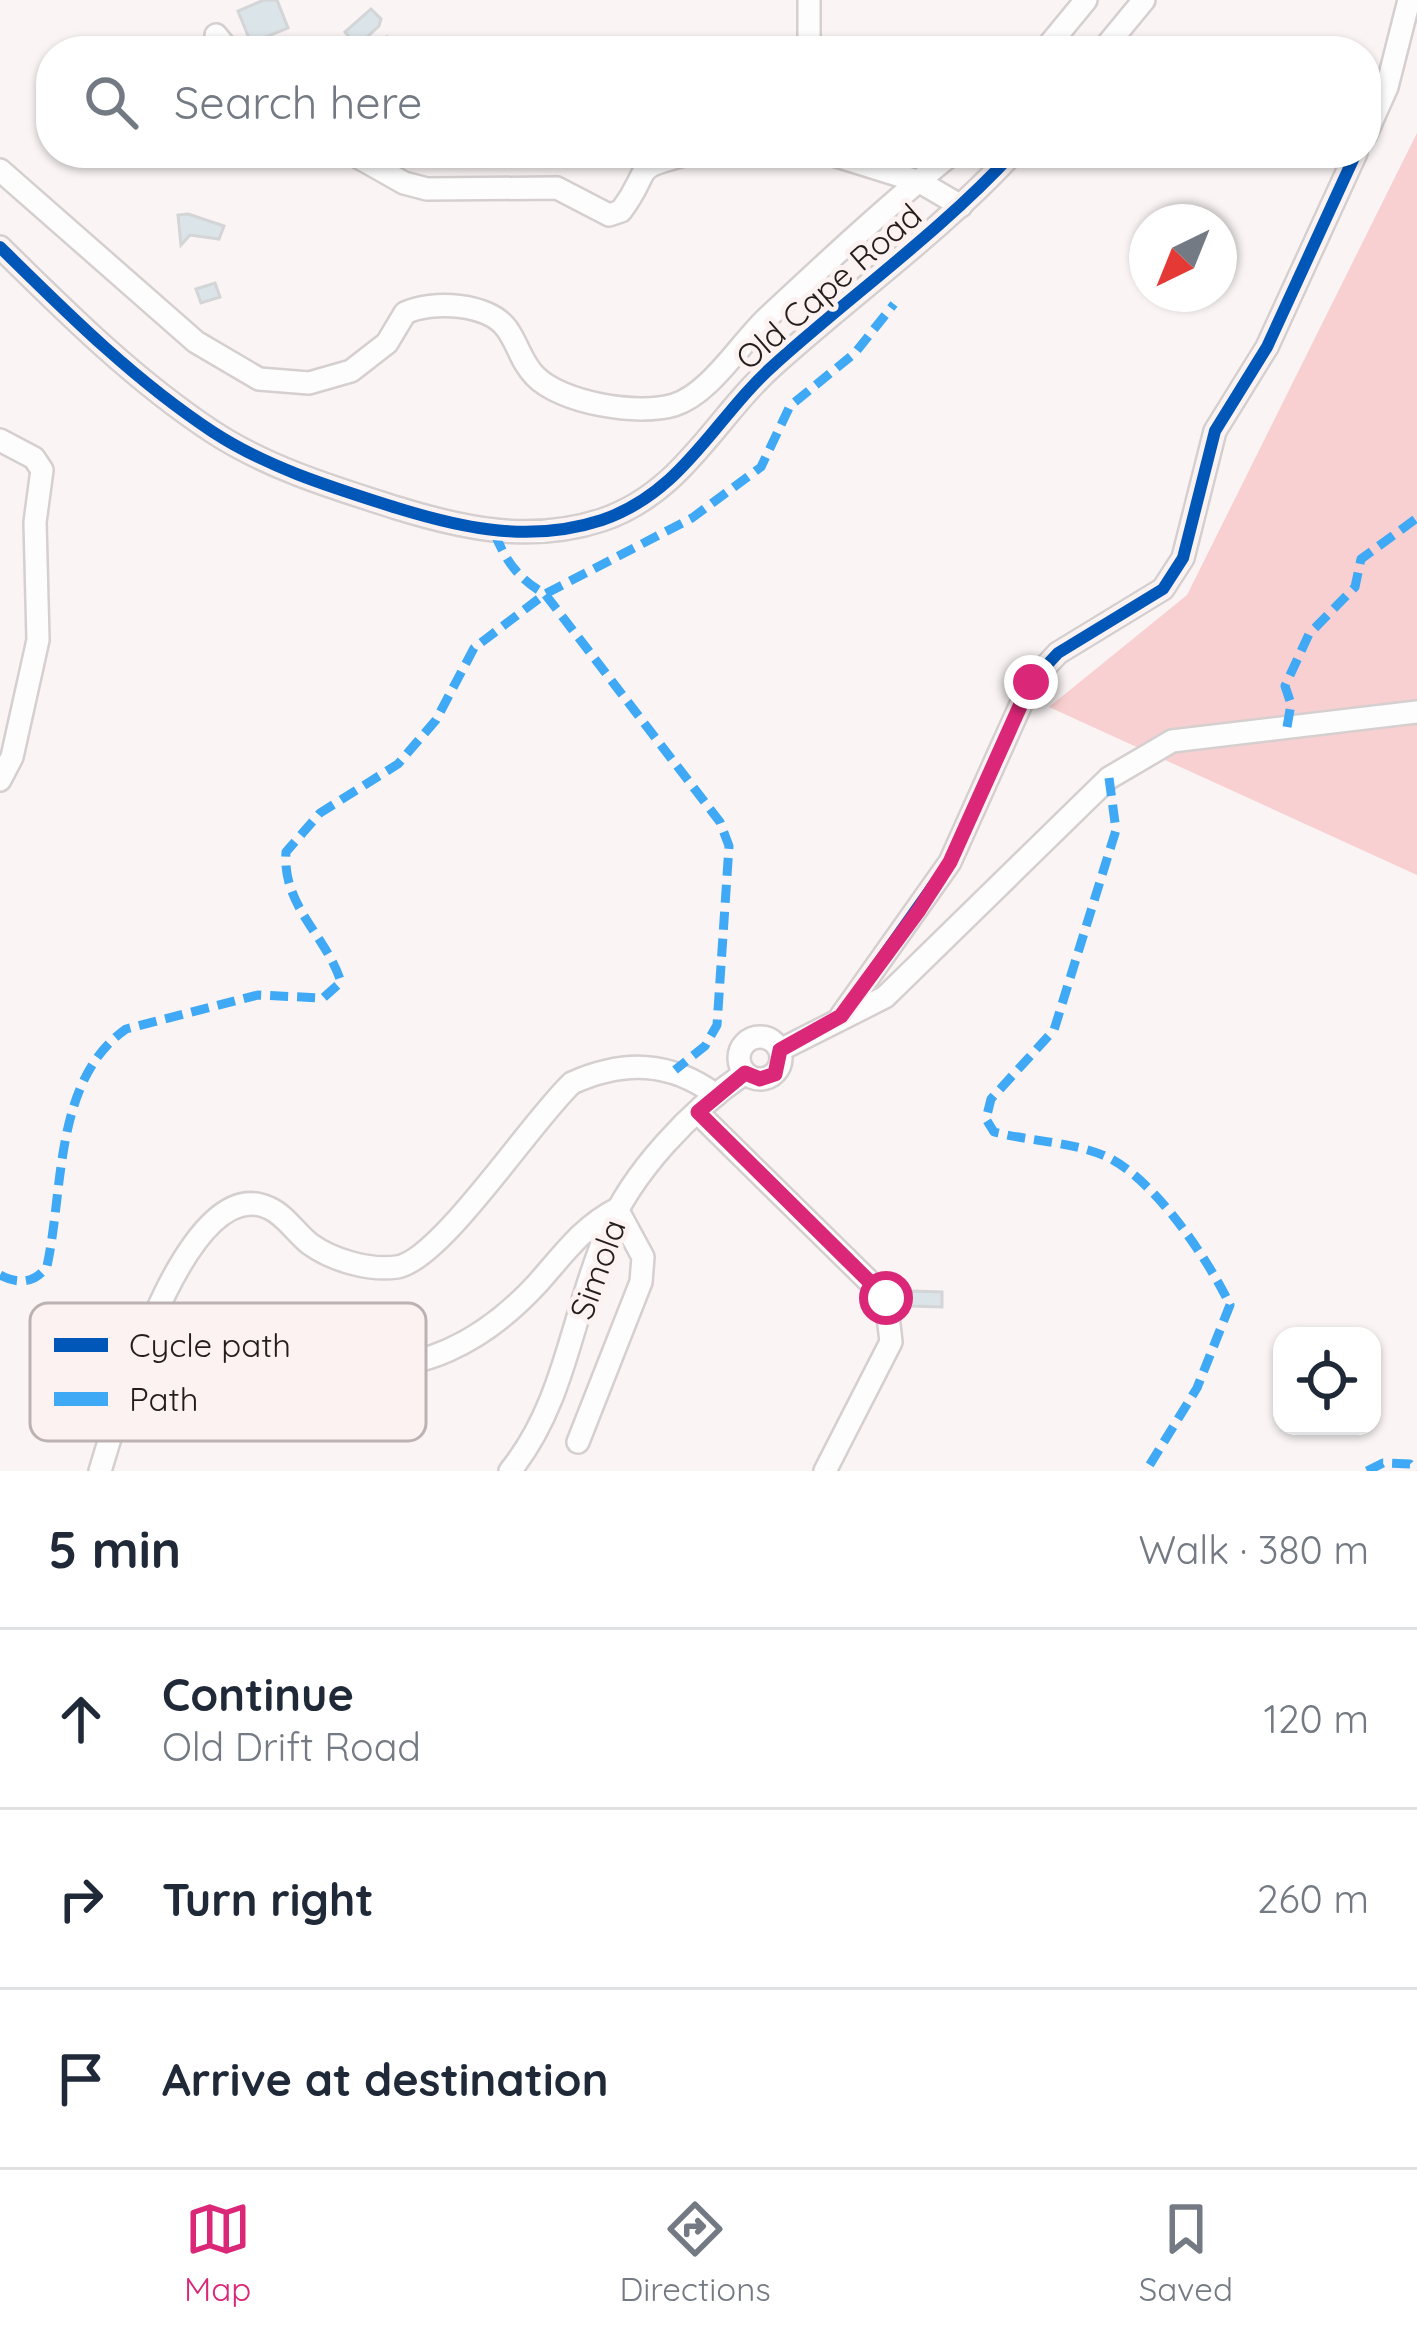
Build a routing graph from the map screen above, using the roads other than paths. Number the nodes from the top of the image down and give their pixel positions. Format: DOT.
graph roads {
  1 [pos="809,0"];
  2 [pos="1086,0"];
  3 [pos="1144,0"];
  4 [pos="1409,0"];
  5 [pos="809,36"];
  6 [pos="1056,36"];
  7 [pos="1114,36"];
  8 [pos="1381,100"];
  9 [pos="378,168"];
  10 [pos="644,168"];
  11 [pos="875,168"];
  12 [pos="935,168"];
  13 [pos="998,168"];
  14 [pos="1349,168"];
  15 [pos="0,170"];
  16 [pos="920,182"];
  17 [pos="961,206"];
  18 [pos="0,247"];
  19 [pos="0,440"];
  20 [pos="1417,712"];
  21 [pos="0,780"];
  22 [pos="841,1016"];
  23 [pos="718,1092"];
  24 [pos="698,1112"];
  25 [pos="617,1209"];
  26 [pos="163,1303"];
  27 [pos="426,1360"];
  28 [pos="111,1441"];
  29 [pos="578,1442"];
  30 [pos="100,1471"];
  31 [pos="510,1471"];
  32 [pos="825,1471"];
  1 -- 5 [label="street"];
  2 -- 6 [label="street"];
  3 -- 7 [label="street"];
  4 -- 8 [label="street"];
  9 -- 10 [label="street"];
  11 -- 16 [label="street"];
  12 -- 16 [label="street"];
  13 -- 17 [label="street, Old Cape Road"];
  14 -- 22 [label="street"];
  15 -- 16 [label="street"];
  16 -- 17 [label="street"];
  17 -- 18 [label="street, Old Cape Road"];
  19 -- 21 [label="street"];
  20 -- 22 [label="street"];
  22 -- 23 [label="street, Simola"];
  23 -- 24 [label="street, Simola"];
  23 -- 26 [label="street"];
  24 -- 25 [label="street, Simola"];
  24 -- 32 [label="street"];
  25 -- 27 [label="street"];
  25 -- 29 [label="street"];
  25 -- 31 [label="street, Simola"];
  28 -- 30 [label="street"];
}
